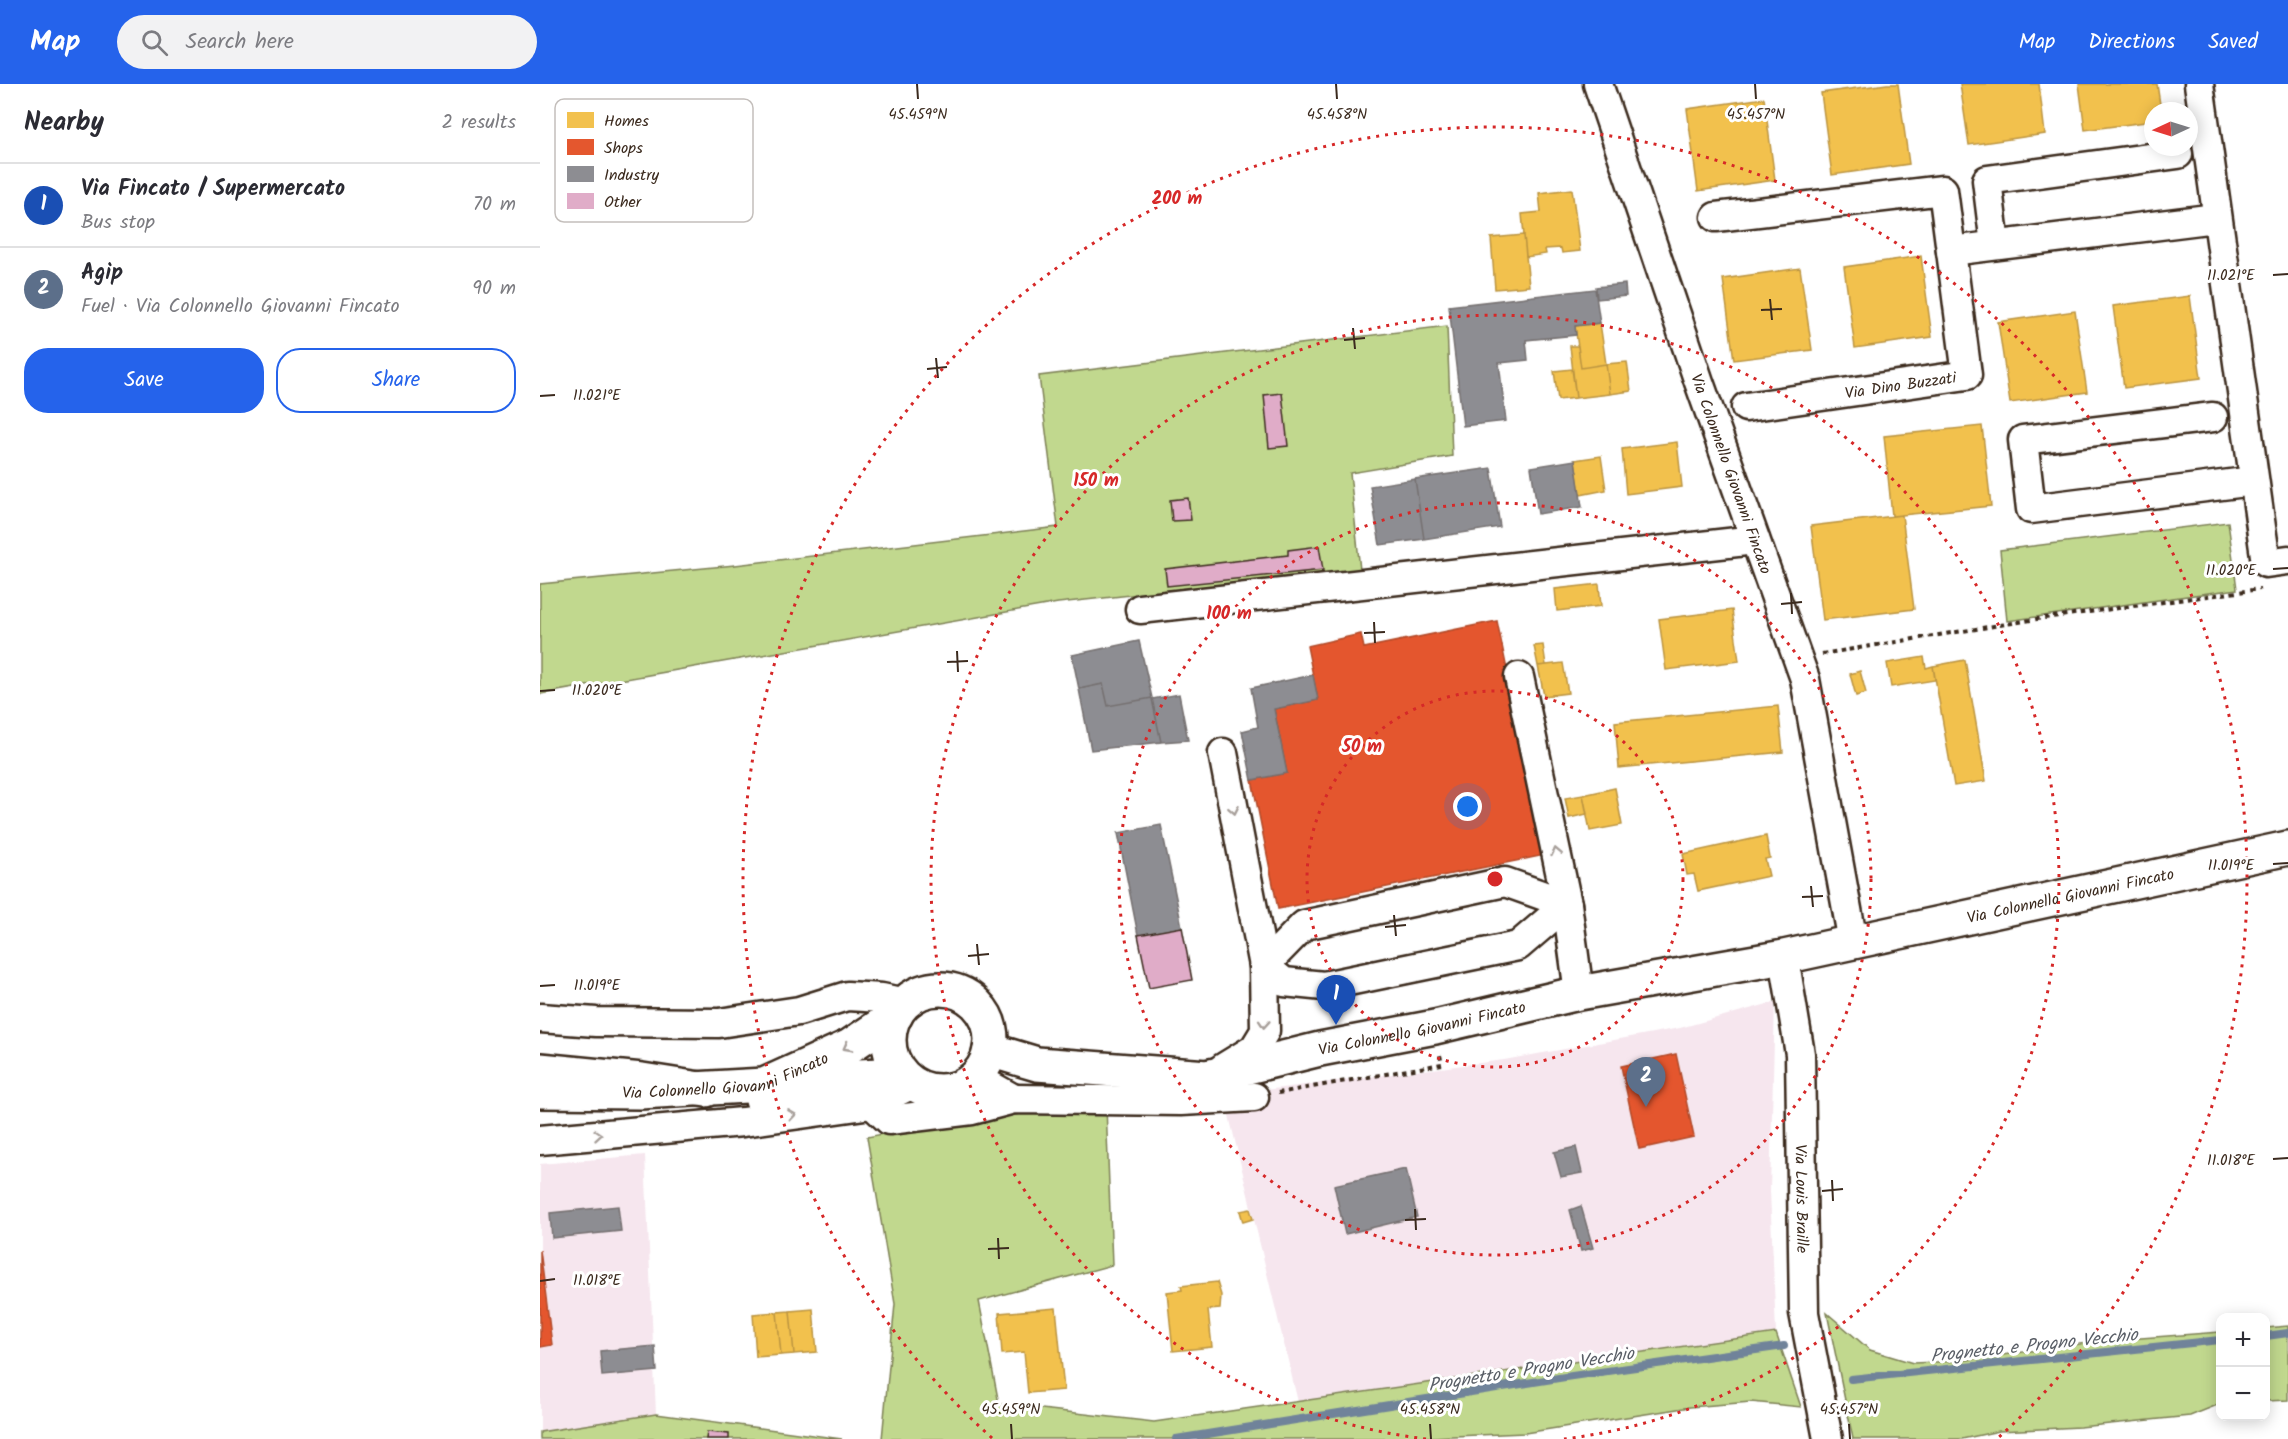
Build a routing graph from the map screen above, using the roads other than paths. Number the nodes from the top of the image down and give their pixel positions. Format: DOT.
graph roads {
  1 [pos="1598,84"];
  2 [pos="2199,84"];
  3 [pos="2163,156"];
  4 [pos="1716,217"];
  5 [pos="2216,218"];
  6 [pos="1995,245"];
  7 [pos="1951,251"];
  8 [pos="1746,407"];
  9 [pos="2213,417"];
  10 [pos="2254,481"];
  11 [pos="1755,540"];
  12 [pos="2273,570"];
  13 [pos="1140,609"];
  14 [pos="1519,677"];
  15 [pos="1223,753"];
  16 [pos="2288,848"];
  17 [pos="1567,904"];
  18 [pos="1853,942"];
  19 [pos="1784,957"];
  20 [pos="1264,966"];
  21 [pos="1579,993"];
  22 [pos="900,1009"];
  23 [pos="540,1018"];
  24 [pos="982,1063"];
  25 [pos="540,1070"];
  26 [pos="1207,1077"];
  27 [pos="907,1079"];
  28 [pos="706,1090"];
  29 [pos="540,1092"];
  30 [pos="1254,1097"];
  31 [pos="1014,1099"];
  32 [pos="872,1104"];
  33 [pos="540,1111"];
  34 [pos="540,1140"];
  35 [pos="1828,1439"];
  1 -- 11 [label="street, Via Colonnello Giovanni Fincato"];
  2 -- 5 [label="street"];
  3 -- 6 [label="street"];
  4 -- 7 [label="street, Via Dino Buzzati"];
  5 -- 6 [label="street"];
  5 -- 10 [label="street"];
  6 -- 7 [label="street"];
  7 -- 8 [label="street, Via Dino Buzzati"];
  9 -- 10 [label="street"];
  10 -- 12 [label="street"];
  11 -- 13 [label="street"];
  11 -- 18 [label="street, Via Colonnello Giovanni Fincato"];
  17 -- 14 [label="street, one-way"];
  15 -- 20 [label="street, one-way"];
  16 -- 18 [label="main road, Via Colonnello Giovanni Fincato"];
  17 -- 20 [label="street"];
  17 -- 20 [label="street"];
  17 -- 21 [label="street"];
  18 -- 19 [label="main road, Via Colonnello Giovanni Fincato"];
  19 -- 21 [label="main road, Via Colonnello Giovanni Fincato"];
  19 -- 35 [label="street, Via Louis Braille"];
  20 -- 26 [label="street, one-way"];
  21 -- 26 [label="main road, Via Colonnello Giovanni Fincato"];
  22 -- 23 [label="street"];
  22 -- 24 [label="main road, Via Colonnello Giovanni Fincato"];
  22 -- 27 [label="main road"];
  22 -- 28 [label="main road, Via Colonnello Giovanni Fincato, one-way"];
  24 -- 26 [label="main road, Via Colonnello Giovanni Fincato"];
  24 -- 27 [label="main road, Via Colonnello Giovanni Fincato"];
  24 -- 31 [label="street"];
  25 -- 28 [label="main road"];
  27 -- 32 [label="street"];
  27 -- 33 [label="main road, Via Colonnello Giovanni Fincato"];
  28 -- 29 [label="main road, Via Colonnello Giovanni Fincato"];
  30 -- 31 [label="street"];
  31 -- 32 [label="street"];
  34 -- 32 [label="street, one-way"];
}
